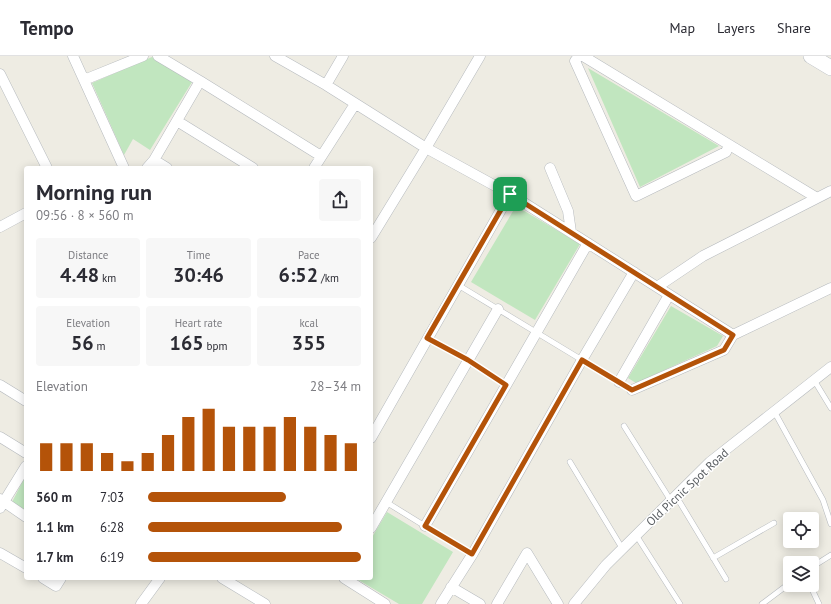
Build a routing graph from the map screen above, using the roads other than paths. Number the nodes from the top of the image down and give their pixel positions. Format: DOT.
graph roads {
  1 [pos="73,56"];
  2 [pos="142,56"];
  3 [pos="158,56"];
  4 [pos="275,56"];
  5 [pos="343,56"];
  6 [pos="480,56"];
  7 [pos="579,56"];
  8 [pos="583,56"];
  9 [pos="812,56"];
  10 [pos="831,68"];
  11 [pos="0,74"];
  12 [pos="84,80"];
  13 [pos="200,81"];
  14 [pos="326,85"];
  15 [pos="355,104"];
  16 [pos="177,121"];
  17 [pos="729,145"];
  18 [pos="426,148"];
  19 [pos="321,156"];
  20 [pos="154,160"];
  21 [pos="46,166"];
  22 [pos="123,166"];
  23 [pos="149,166"];
  24 [pos="163,166"];
  25 [pos="250,166"];
  26 [pos="315,166"];
  27 [pos="550,168"];
  28 [pos="831,191"];
  29 [pos="510,194"];
  30 [pos="817,198"];
  31 [pos="24,214"];
  32 [pos="0,227"];
  33 [pos="571,232"];
  34 [pos="373,235"];
  35 [pos="588,243"];
  36 [pos="634,272"];
  37 [pos="458,285"];
  38 [pos="657,287"];
  39 [pos="831,288"];
  40 [pos="669,295"];
  41 [pos="498,309"];
  42 [pos="537,332"];
  43 [pos="733,335"];
  44 [pos="427,338"];
  45 [pos="468,360"];
  46 [pos="582,360"];
  47 [pos="831,367"];
  48 [pos="814,380"];
  49 [pos="619,382"];
  50 [pos="0,385"];
  51 [pos="506,385"];
  52 [pos="632,390"];
  53 [pos="24,400"];
  54 [pos="831,408"];
  55 [pos="774,411"];
  56 [pos="624,426"];
  57 [pos="373,434"];
  58 [pos="0,437"];
  59 [pos="24,452"];
  60 [pos="570,462"];
  61 [pos="24,469"];
  62 [pos="673,498"];
  63 [pos="386,502"];
  64 [pos="1,503"];
  65 [pos="24,515"];
  66 [pos="774,523"];
  67 [pos="831,524"];
  68 [pos="373,525"];
  69 [pos="425,526"];
  70 [pos="636,535"];
  71 [pos="622,548"];
  72 [pos="0,553"];
  73 [pos="472,554"];
  74 [pos="831,555"];
  75 [pos="713,558"];
  76 [pos="819,563"];
  77 [pos="24,567"];
  78 [pos="726,579"];
  79 [pos="46,580"];
  80 [pos="60,580"];
  81 [pos="159,580"];
  82 [pos="225,580"];
  83 [pos="347,580"];
  84 [pos="451,587"];
  85 [pos="783,588"];
  86 [pos="813,592"];
  87 [pos="141,604"];
  88 [pos="266,604"];
  89 [pos="386,604"];
  90 [pos="441,604"];
  91 [pos="480,604"];
  92 [pos="497,604"];
  93 [pos="558,604"];
  94 [pos="574,604"];
  95 [pos="680,604"];
  96 [pos="762,604"];
  97 [pos="819,604"];
  1 -- 12 [label="street"];
  2 -- 12 [label="street"];
  3 -- 13 [label="street"];
  4 -- 14 [label="street"];
  5 -- 14 [label="street"];
  6 -- 18 [label="street"];
  7 -- 17 [label="street"];
  8 -- 17 [label="street"];
  9 -- 10 [label="street"];
  11 -- 21 [label="street"];
  12 -- 22 [label="street"];
  13 -- 16 [label="street"];
  13 -- 19 [label="street"];
  14 -- 15 [label="street"];
  15 -- 18 [label="street"];
  15 -- 19 [label="street"];
  16 -- 20 [label="street"];
  16 -- 25 [label="street"];
  17 -- 30 [label="street"];
  18 -- 29 [label="street"];
  18 -- 34 [label="street"];
  19 -- 26 [label="street"];
  20 -- 23 [label="street"];
  20 -- 24 [label="street"];
  27 -- 33 [label="street"];
  28 -- 30 [label="street"];
  29 -- 33 [label="street"];
  29 -- 37 [label="street"];
  30 -- 38 [label="street"];
  31 -- 32 [label="street"];
  33 -- 35 [label="street"];
  35 -- 36 [label="street"];
  35 -- 42 [label="street"];
  36 -- 38 [label="street"];
  36 -- 46 [label="street"];
  37 -- 41 [label="lane"];
  37 -- 44 [label="street"];
  38 -- 40 [label="street"];
  39 -- 43 [label="street"];
  40 -- 43 [label="street"];
  40 -- 49 [label="street"];
  41 -- 42 [label="lane"];
  41 -- 45 [label="street"];
  42 -- 46 [label="lane"];
  42 -- 51 [label="street"];
  43 -- 52 [label="street"];
  44 -- 45 [label="lane"];
  44 -- 57 [label="street"];
  45 -- 51 [label="lane"];
  45 -- 63 [label="street"];
  46 -- 49 [label="lane"];
  46 -- 73 [label="street"];
  47 -- 48 [label="street, Old Picnic Spot Road"];
  48 -- 54 [label="lane"];
  48 -- 55 [label="street, Old Picnic Spot Road"];
  49 -- 52 [label="lane"];
  50 -- 53 [label="street"];
  51 -- 69 [label="street"];
  55 -- 62 [label="street, Old Picnic Spot Road"];
  55 -- 67 [label="lane"];
  56 -- 62 [label="lane"];
  58 -- 59 [label="street"];
  60 -- 71 [label="lane"];
  61 -- 64 [label="street"];
  62 -- 70 [label="street, Old Picnic Spot Road"];
  62 -- 75 [label="lane"];
  63 -- 68 [label="street"];
  63 -- 69 [label="lane"];
  64 -- 65 [label="street"];
  66 -- 75 [label="lane"];
  69 -- 73 [label="lane"];
  70 -- 71 [label="street, Old Picnic Spot Road"];
  70 -- 95 [label="lane"];
  71 -- 94 [label="street, Old Picnic Spot Road"];
  72 -- 77 [label="street"];
  73 -- 84 [label="street"];
  74 -- 76 [label="lane"];
  75 -- 78 [label="lane"];
  79 -- 80 [label="street"];
  81 -- 87 [label="street"];
  82 -- 88 [label="street"];
  83 -- 89 [label="street"];
  84 -- 90 [label="street"];
  84 -- 91 [label="street"];
  85 -- 96 [label="lane"];
  86 -- 97 [label="lane"];
  92 -- 93 [label="street"];
}
